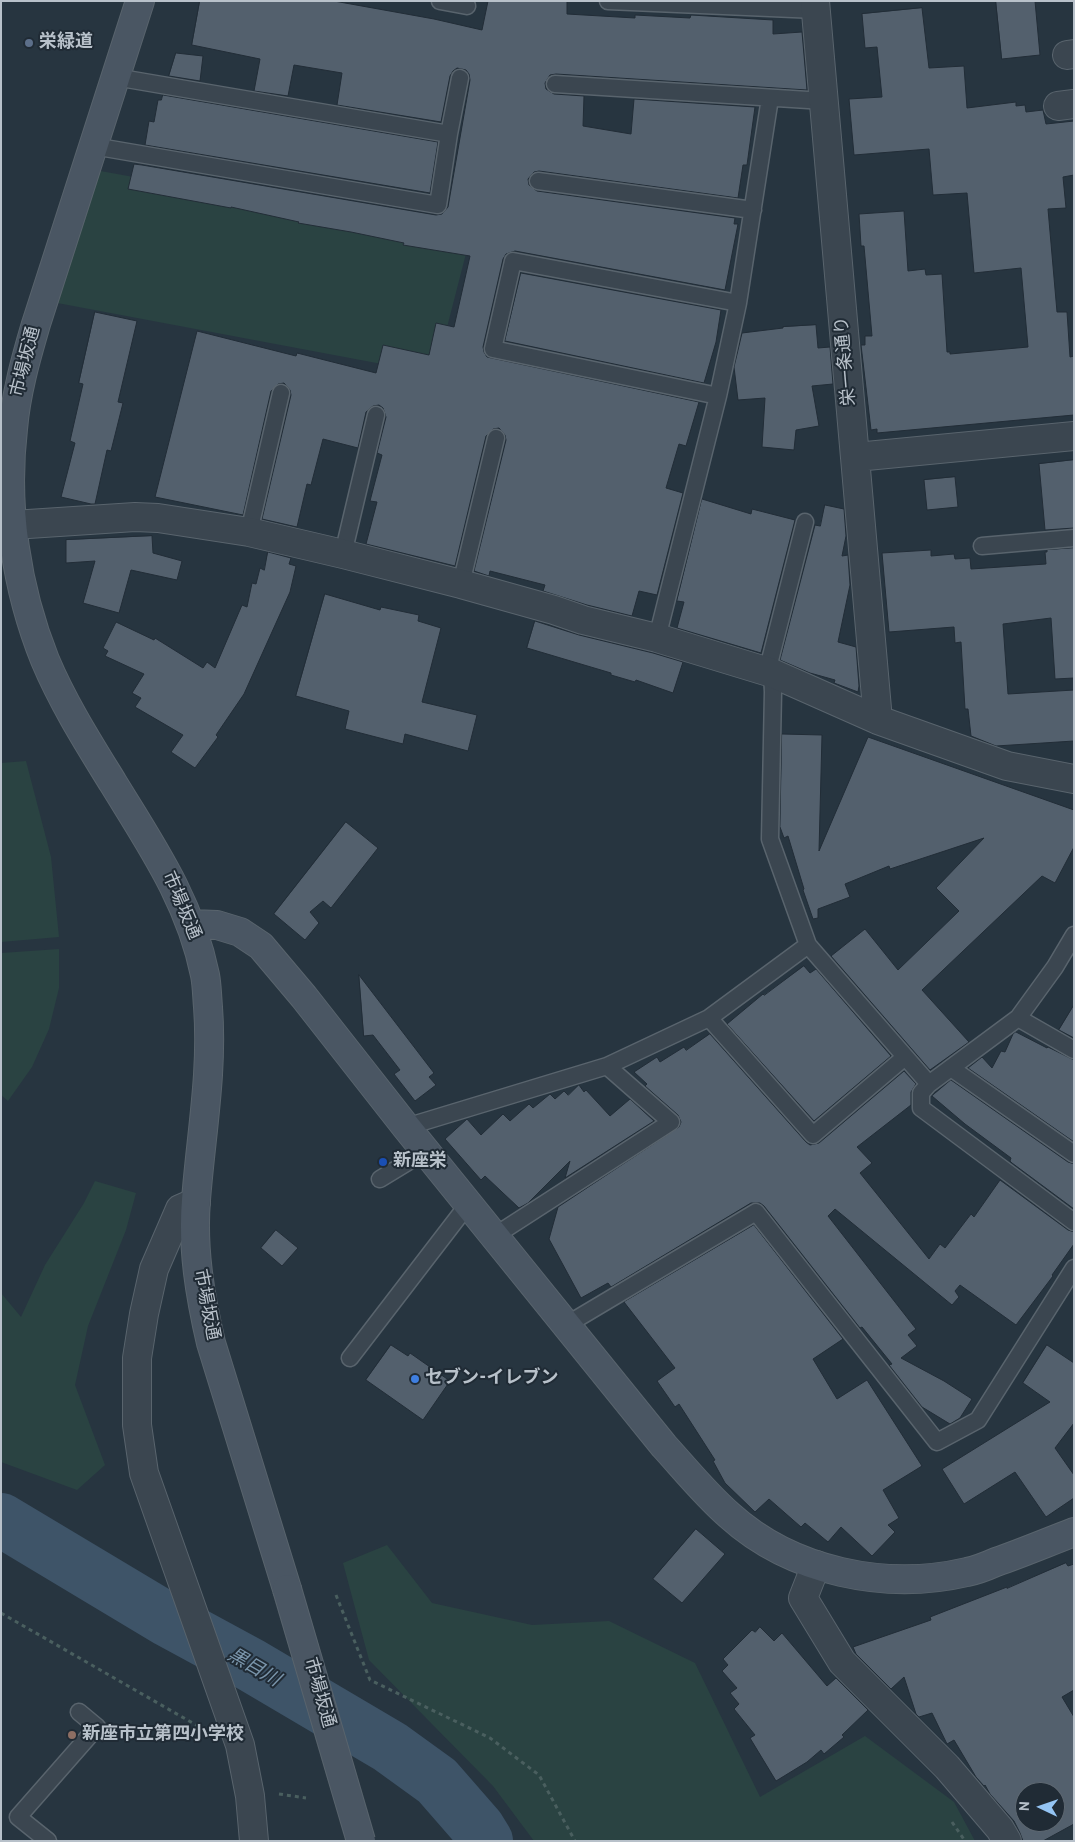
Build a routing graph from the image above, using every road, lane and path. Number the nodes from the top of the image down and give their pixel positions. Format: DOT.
graph roads {
  1 [pos="140,1"];
  2 [pos="440,1"];
  3 [pos="608,1"];
  4 [pos="466,6"];
  5 [pos="816,6"];
  6 [pos="115,77"];
  7 [pos="460,78"];
  8 [pos="555,84"];
  9 [pos="770,98"];
  10 [pos="824,101"];
  11 [pos="449,134"];
  12 [pos="93,146"];
  13 [pos="538,181"];
  14 [pos="753,210"];
  15 [pos="738,303"];
  16 [pos="281,393"];
  17 [pos="718,396"];
  18 [pos="376,415"];
  19 [pos="1074,436"];
  20 [pos="496,438"];
  21 [pos="856,457"];
  22 [pos="5,492"];
  23 [pos="805,522"];
  24 [pos="13,525"];
  25 [pos="250,532"];
  26 [pos="1074,538"];
  27 [pos="982,546"];
  28 [pos="343,554"];
  29 [pos="461,584"];
  30 [pos="657,638"];
  31 [pos="772,673"];
  32 [pos="878,720"];
  33 [pos="1074,779"];
  34 [pos="191,924"];
  35 [pos="1074,935"];
  36 [pos="808,945"];
  37 [pos="710,1018"];
  38 [pos="1018,1018"];
  39 [pos="1074,1050"];
  40 [pos="906,1056"];
  41 [pos="607,1066"];
  42 [pos="951,1068"];
  43 [pos="929,1084"];
  44 [pos="406,1127"];
  45 [pos="426,1151"];
  46 [pos="1074,1154"];
  47 [pos="380,1179"];
  48 [pos="196,1202"];
  49 [pos="469,1203"];
  50 [pos="1074,1222"];
  51 [pos="496,1235"];
  52 [pos="1074,1268"];
  53 [pos="568,1324"];
  54 [pos="350,1358"];
  55 [pos="1074,1532"];
  56 [pos="816,1565"];
  57 [pos="336,1595"];
  58 [pos="1,1613"];
  59 [pos="79,1712"];
  60 [pos="209,1732"];
  61 [pos="280,1794"];
  62 [pos="306,1798"];
  63 [pos="48,1841"];
  64 [pos="254,1841"];
  65 [pos="361,1841"];
  66 [pos="575,1841"];
  67 [pos="1007,1841"];
  1 -- 6 [label="street, 市場坂通"];
  2 -- 4 [label="lane"];
  3 -- 5 [label="lane"];
  5 -- 10 [label="street, 栄一条通り"];
  6 -- 11 [label="lane"];
  6 -- 12 [label="street, 市場坂通"];
  7 -- 11 [label="lane"];
  8 -- 9 [label="lane"];
  9 -- 10 [label="lane"];
  9 -- 14 [label="lane"];
  10 -- 21 [label="street, 栄一条通り"];
  11 -- 12 [label="lane"];
  12 -- 22 [label="street, 市場坂通"];
  13 -- 14 [label="lane"];
  14 -- 15 [label="lane"];
  15 -- 17 [label="lane"];
  15 -- 17 [label="lane"];
  16 -- 25 [label="lane"];
  17 -- 30 [label="lane"];
  18 -- 28 [label="lane"];
  19 -- 21 [label="street"];
  20 -- 29 [label="lane"];
  21 -- 32 [label="street, 栄一条通り"];
  22 -- 24 [label="street, 市場坂通"];
  23 -- 31 [label="lane"];
  24 -- 25 [label="street"];
  24 -- 34 [label="street, 市場坂通"];
  25 -- 28 [label="street"];
  26 -- 27 [label="lane"];
  28 -- 29 [label="street"];
  29 -- 30 [label="street"];
  30 -- 31 [label="street"];
  31 -- 32 [label="street"];
  31 -- 36 [label="lane"];
  32 -- 33 [label="street"];
  34 -- 44 [label="street"];
  34 -- 48 [label="street, 市場坂通"];
  35 -- 38 [label="lane"];
  36 -- 37 [label="lane"];
  36 -- 40 [label="lane"];
  37 -- 40 [label="lane"];
  37 -- 41 [label="lane"];
  38 -- 39 [label="lane"];
  38 -- 42 [label="lane"];
  40 -- 43 [label="lane"];
  41 -- 44 [label="lane"];
  41 -- 51 [label="lane"];
  42 -- 43 [label="lane"];
  42 -- 46 [label="lane"];
  43 -- 50 [label="lane"];
  44 -- 45 [label="street"];
  45 -- 47 [label="lane"];
  45 -- 49 [label="street"];
  48 -- 64 [label="street"];
  48 -- 65 [label="street, 市場坂通, bridge"];
  49 -- 51 [label="street"];
  49 -- 54 [label="lane"];
  51 -- 53 [label="street"];
  52 -- 53 [label="lane"];
  53 -- 56 [label="street"];
  55 -- 56 [label="street"];
  56 -- 67 [label="street"];
  57 -- 66 [label="path"];
  58 -- 60 [label="path"];
  59 -- 63 [label="lane"];
  61 -- 62 [label="path"];
}
